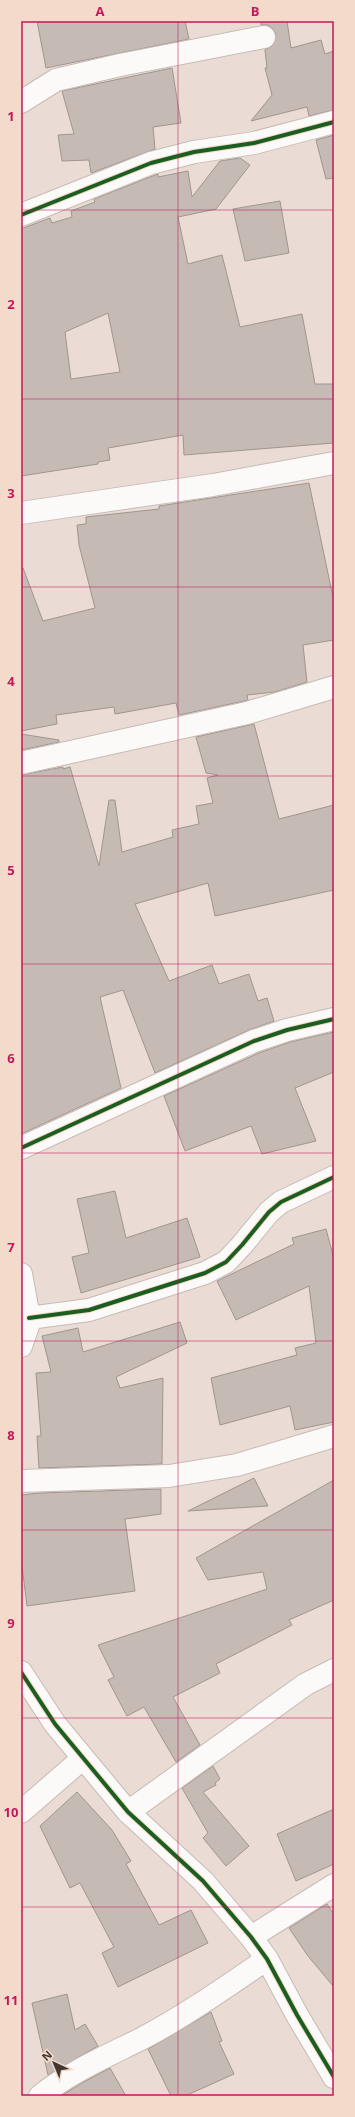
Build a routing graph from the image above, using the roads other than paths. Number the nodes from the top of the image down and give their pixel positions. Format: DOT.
graph roads {
  1 [pos="264,37"];
  2 [pos="21,102"];
  3 [pos="334,122"];
  4 [pos="21,214"];
  5 [pos="334,463"];
  6 [pos="21,513"];
  7 [pos="334,687"];
  8 [pos="21,763"];
  9 [pos="334,1019"];
  10 [pos="21,1148"];
  11 [pos="334,1177"];
  12 [pos="21,1274"];
  13 [pos="29,1318"];
  14 [pos="21,1346"];
  15 [pos="334,1436"];
  16 [pos="21,1481"];
  17 [pos="334,1670"];
  18 [pos="21,1672"];
  19 [pos="82,1759"];
  20 [pos="21,1812"];
  21 [pos="128,1812"];
  22 [pos="334,1885"];
  23 [pos="251,1937"];
  24 [pos="267,1959"];
  25 [pos="334,2078"];
  26 [pos="40,2096"];
  1 -- 2 [label="street"];
  3 -- 4 [label="street"];
  5 -- 6 [label="street"];
  7 -- 8 [label="street"];
  9 -- 10 [label="street"];
  11 -- 13 [label="street"];
  12 -- 13 [label="street"];
  13 -- 14 [label="street"];
  15 -- 16 [label="street"];
  17 -- 21 [label="street"];
  18 -- 19 [label="street"];
  19 -- 20 [label="street"];
  19 -- 21 [label="street"];
  21 -- 23 [label="street"];
  22 -- 23 [label="street"];
  23 -- 24 [label="street"];
  24 -- 25 [label="street"];
  24 -- 26 [label="street"];
}
